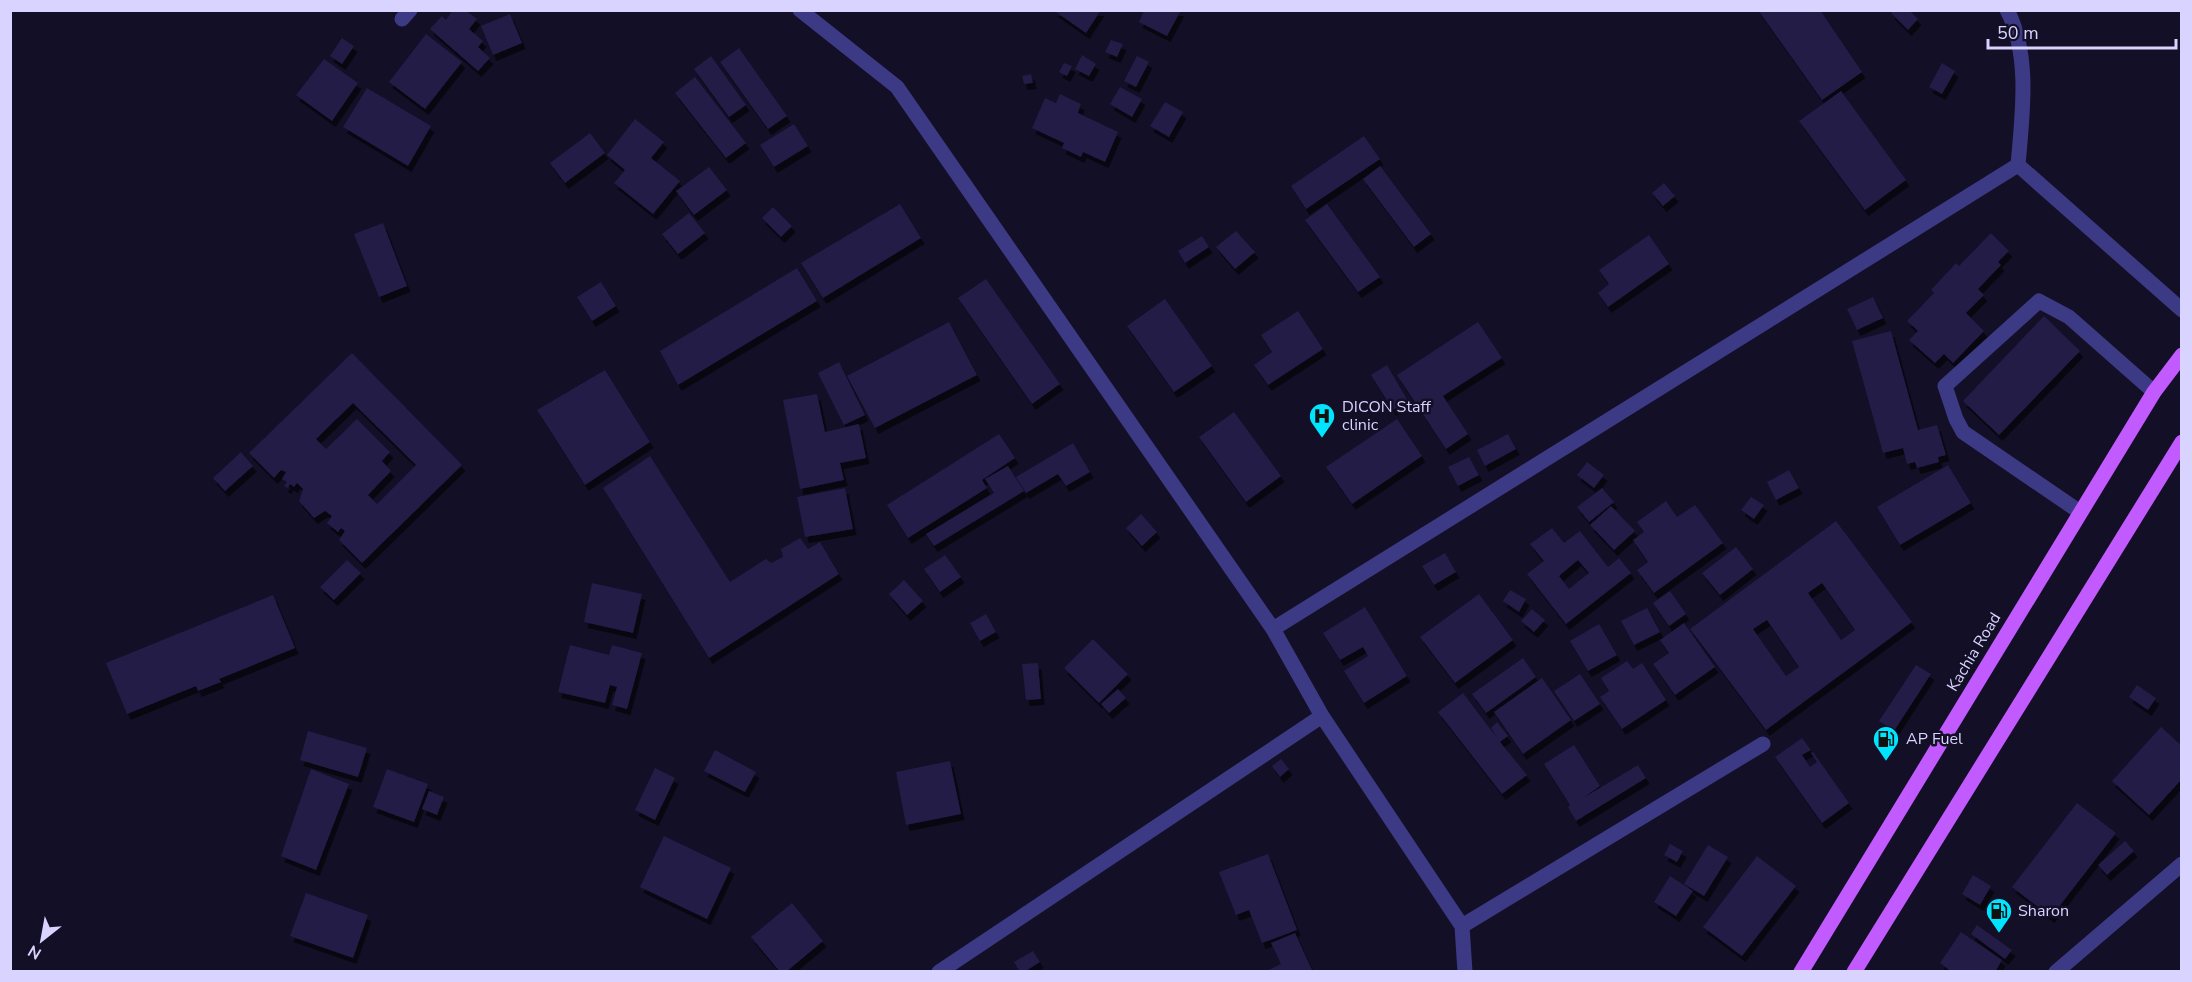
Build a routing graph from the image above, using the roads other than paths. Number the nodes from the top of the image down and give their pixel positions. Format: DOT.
graph roads {
  1 [pos="800,10"];
  2 [pos="2007,10"];
  3 [pos="2018,165"];
  4 [pos="2181,310"];
  5 [pos="2181,355"];
  6 [pos="2154,392"];
  7 [pos="2181,442"];
  8 [pos="2080,512"];
  9 [pos="1273,629"];
  10 [pos="1322,716"];
  11 [pos="1763,744"];
  12 [pos="2181,864"];
  13 [pos="1462,926"];
  14 [pos="939,972"];
  15 [pos="1465,972"];
  16 [pos="1801,972"];
  17 [pos="1854,972"];
  18 [pos="2056,972"];
  1 -- 9 [label="street"];
  2 -- 3 [label="street"];
  3 -- 4 [label="street"];
  3 -- 9 [label="street"];
  5 -- 6 [label="main road, Kachia Road"];
  6 -- 8 [label="main road, Kachia Road"];
  6 -- 8 [label="street"];
  7 -- 17 [label="main road"];
  8 -- 16 [label="main road, Kachia Road"];
  9 -- 10 [label="street"];
  10 -- 13 [label="street"];
  10 -- 14 [label="street"];
  11 -- 13 [label="street"];
  12 -- 18 [label="street"];
  13 -- 15 [label="street"];
}
